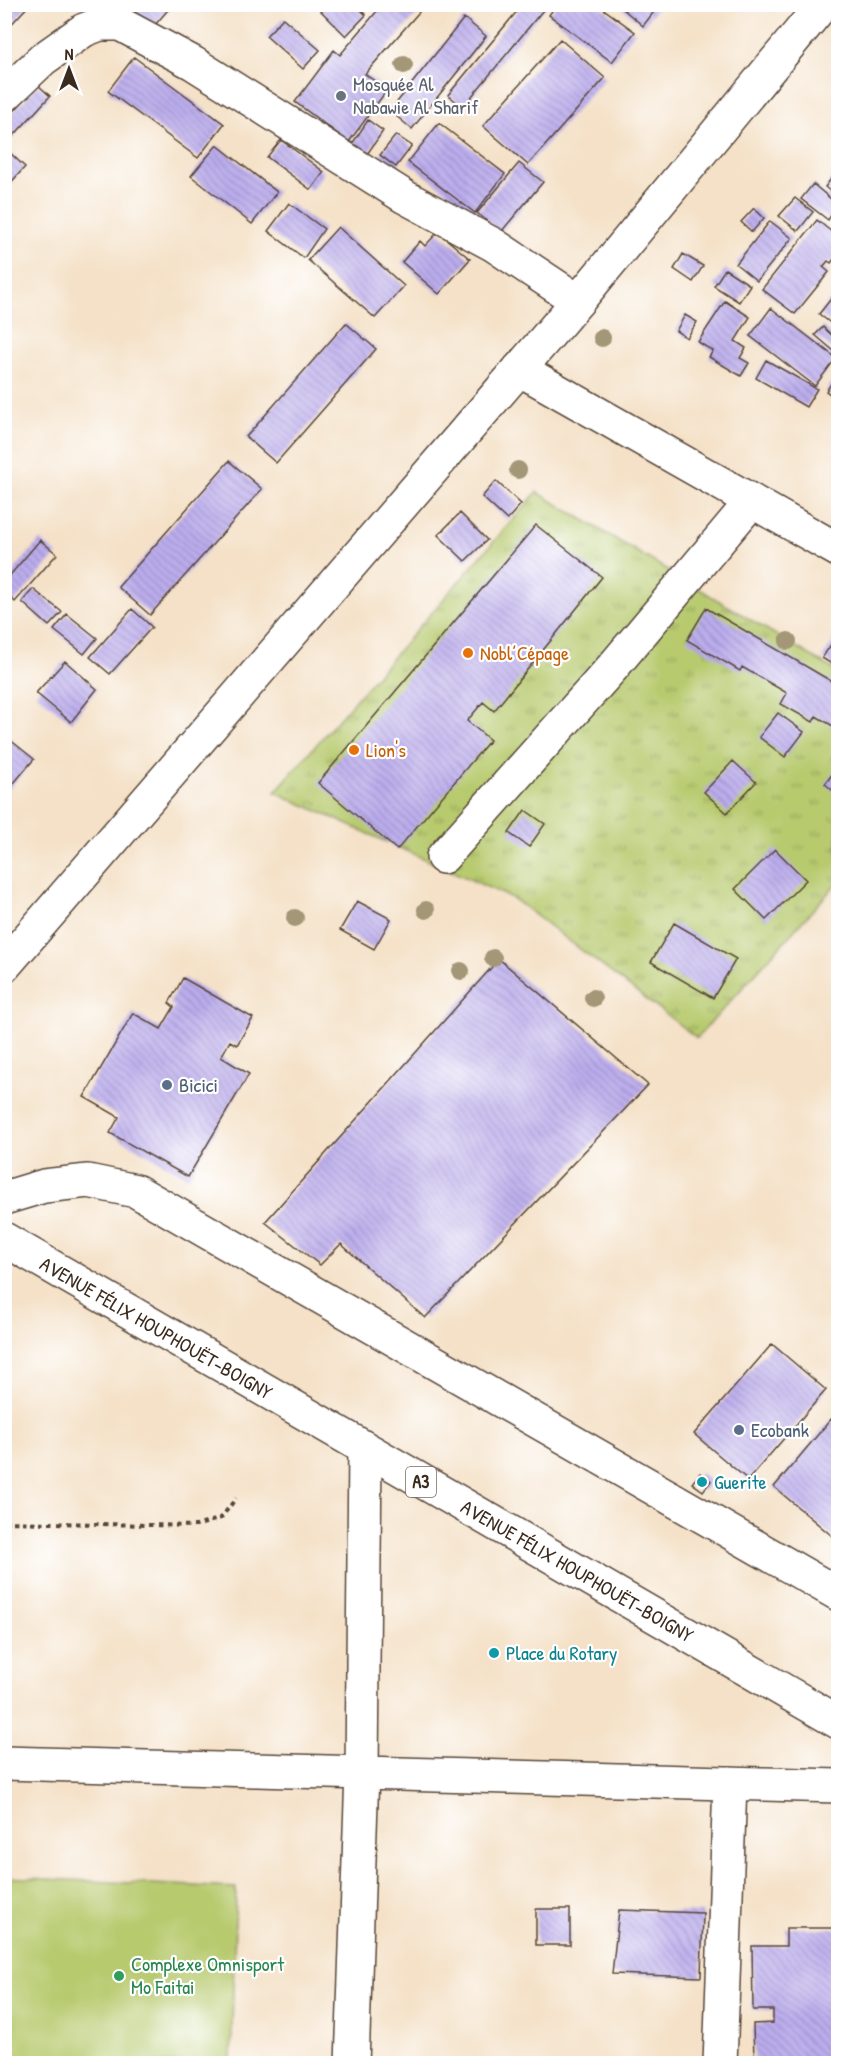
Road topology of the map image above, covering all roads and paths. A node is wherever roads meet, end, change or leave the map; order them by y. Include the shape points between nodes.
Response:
1 (823, 4) edge
2 (4, 96) edge
3 (578, 301) junction
4 (519, 369) junction
5 (752, 501) junction
6 (838, 550) edge
7 (443, 857) dead end
8 (4, 966) edge
9 (4, 1198) edge
10 (4, 1239) edge
11 (365, 1450) junction
12 (236, 1498) dead end
13 (4, 1522) edge
14 (838, 1594) edge
15 (838, 1722) edge
16 (4, 1763) edge
17 (362, 1773) junction
18 (730, 1783) junction
19 (838, 1786) edge
20 (352, 2064) edge
21 (720, 2064) edge

1 - 3 main road
2 - 3 main road via 43,59 84,30 100,24 120,24 193,63 405,196 494,245
3 - 4 main road
4 - 5 main road
4 - 8 main road
5 - 6 main road
5 - 7 main road via 627,650
9 - 14 main road via 44,1186 88,1181 136,1191
10 - 11 main road, AVENUE FÉLIX HOUPHOUËT-BOIGNY / A3
11 - 15 main road, AVENUE FÉLIX HOUPHOUËT-BOIGNY / A3
11 - 17 main road
12 - 13 path via 221,1518 196,1526
16 - 17 main road
17 - 18 main road
17 - 20 main road
18 - 19 main road
18 - 21 main road

